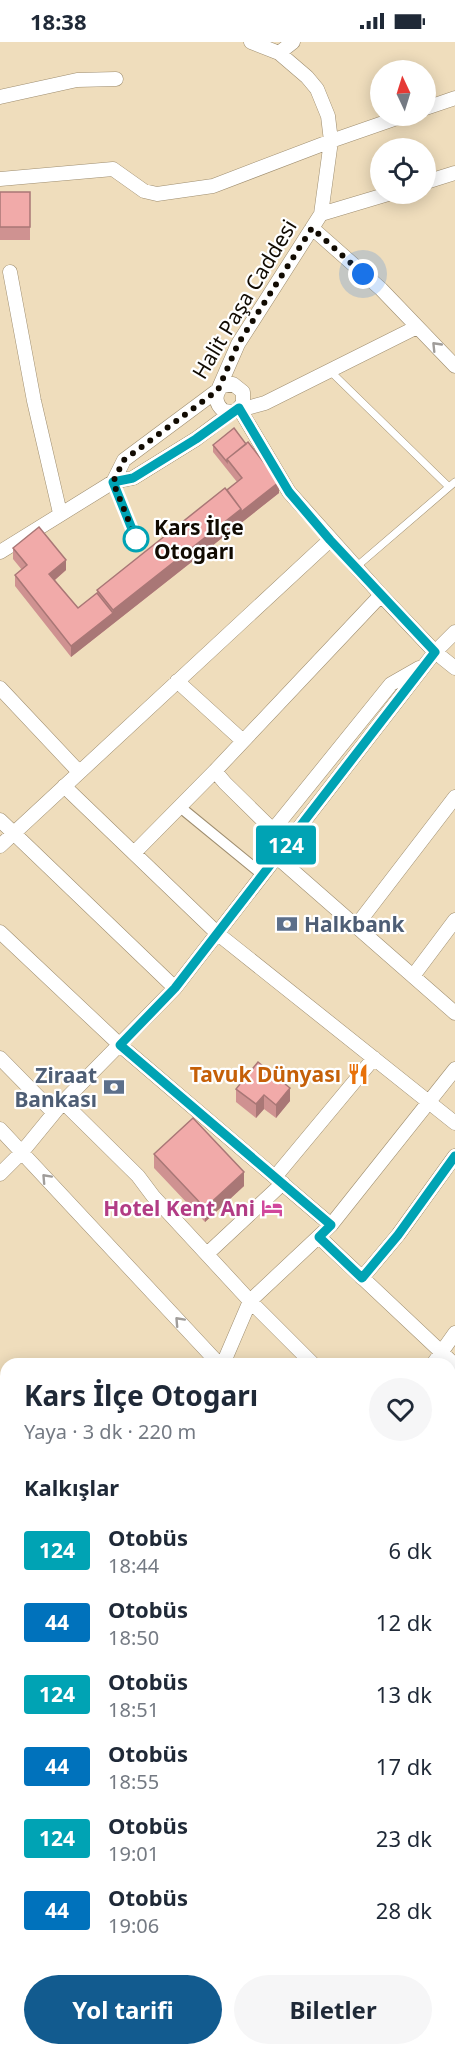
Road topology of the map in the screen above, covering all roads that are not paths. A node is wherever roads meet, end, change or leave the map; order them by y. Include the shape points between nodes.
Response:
1 (251, 42) edge
2 (293, 42) edge
3 (279, 53) junction
4 (116, 79) dead end
5 (0, 97) edge
6 (455, 98) edge
7 (436, 105) edge
8 (374, 126) edge
9 (331, 141) junction
10 (455, 173) edge
11 (0, 179) edge
12 (436, 179) edge
13 (370, 199) edge
14 (321, 214) junction
15 (312, 228) junction
16 (10, 272) dead end
17 (417, 327) junction
18 (455, 366) edge
19 (328, 369) junction
20 (218, 390) junction
21 (236, 410) junction
22 (113, 482) junction
23 (455, 482) edge
24 (448, 487) junction
25 (60, 513) junction
26 (136, 539) dead end
27 (330, 540) junction
28 (0, 552) edge
29 (356, 567) junction
30 (381, 595) junction
31 (455, 632) edge
32 (435, 652) junction
33 (426, 664) junction
34 (455, 668) edge
35 (177, 681) junction
36 (0, 688) edge
37 (243, 741) junction
38 (215, 771) junction
39 (80, 772) junction
40 (64, 786) junction
41 (455, 796) edge
42 (180, 807) junction
43 (0, 820) edge
44 (273, 830) junction
45 (14, 831) junction
46 (287, 843) junction
47 (0, 846) edge
48 (134, 853) junction
49 (277, 857) junction
50 (263, 875) junction
51 (455, 920) edge
52 (356, 926) junction
53 (0, 932) edge
54 (218, 934) junction
55 (413, 976) junction
56 (175, 988) junction
57 (455, 1013) edge
58 (120, 1045) junction
59 (0, 1058) edge
60 (375, 1058) junction
61 (455, 1069) edge
62 (63, 1102) junction
63 (430, 1102) junction
64 (54, 1113) junction
65 (455, 1123) edge
66 (0, 1129) edge
67 (22, 1152) junction
68 (455, 1156) edge
69 (0, 1174) edge
70 (279, 1180) junction
71 (331, 1225) junction
72 (319, 1237) junction
73 (207, 1254) junction
74 (362, 1278) junction
75 (250, 1302) junction
76 (455, 1333) edge
77 (215, 1358) edge
78 (224, 1358) edge
79 (307, 1358) edge
80 (436, 1358) edge

1 - 3 street, Halit Paşa Caddesi
2 - 3 street
3 - 9 street, Halit Paşa Caddesi via 317,89 328,116
4 - 5 street via 77,81
6 - 7 street
8 - 9 street
9 - 11 street via 213,186 157,194 144,191 113,169
9 - 14 street, Halit Paşa Caddesi
10 - 12 street
13 - 14 street
14 - 15 street, Halit Paşa Caddesi
15 - 17 street
15 - 20 street, Halit Paşa Caddesi via 238,344
16 - 25 street
18 -> 17 street
17 - 19 street
19 - 21 street via 265,403
19 - 24 lane
20 - 21 street via 219,407 224,411
20 - 21 street via 227,384 239,387 244,398
20 - 22 street, Halit Paşa Caddesi via 124,460
21 - 22 street via 133,478
21 - 27 street via 289,492
22 - 25 street, Halit Paşa Caddesi
22 - 26 lane
23 - 24 lane
24 - 29 lane
25 - 28 street, Halit Paşa Caddesi
27 - 29 street
27 - 35 street
29 - 30 street
30 - 32 street
30 - 37 street
31 - 32 street
32 - 33 street
32 - 34 street
33 - 44 street via 391,684
33 - 46 street
35 - 37 street
35 - 39 street
36 - 39 street
37 - 38 street
38 - 42 street
38 - 44 street
39 - 40 street
40 - 45 street
40 - 48 street
41 - 52 street
42 - 48 street
42 - 50 street
43 - 45 street
44 - 46 street
45 - 47 street
45 - 56 street
46 - 49 street
48 - 54 street
49 - 50 street
49 - 52 street
50 - 54 street
51 - 55 street
52 - 55 street
53 - 58 street
54 - 56 street
54 - 60 street
55 - 57 street
56 - 58 street
58 - 62 street
58 - 70 street
59 - 64 street
60 - 63 street
60 - 70 street
61 - 63 street
62 - 64 street
62 - 73 street via 138,1176
63 - 65 street
63 - 71 street
64 - 67 street
66 - 67 street
67 - 69 street
77 -> 67 street
68 - 74 street
70 - 71 street
70 - 73 street
71 - 72 street
72 - 74 street
72 - 75 street
73 - 75 street
74 - 80 street
75 - 78 street
75 - 79 street
76 - 80 street

